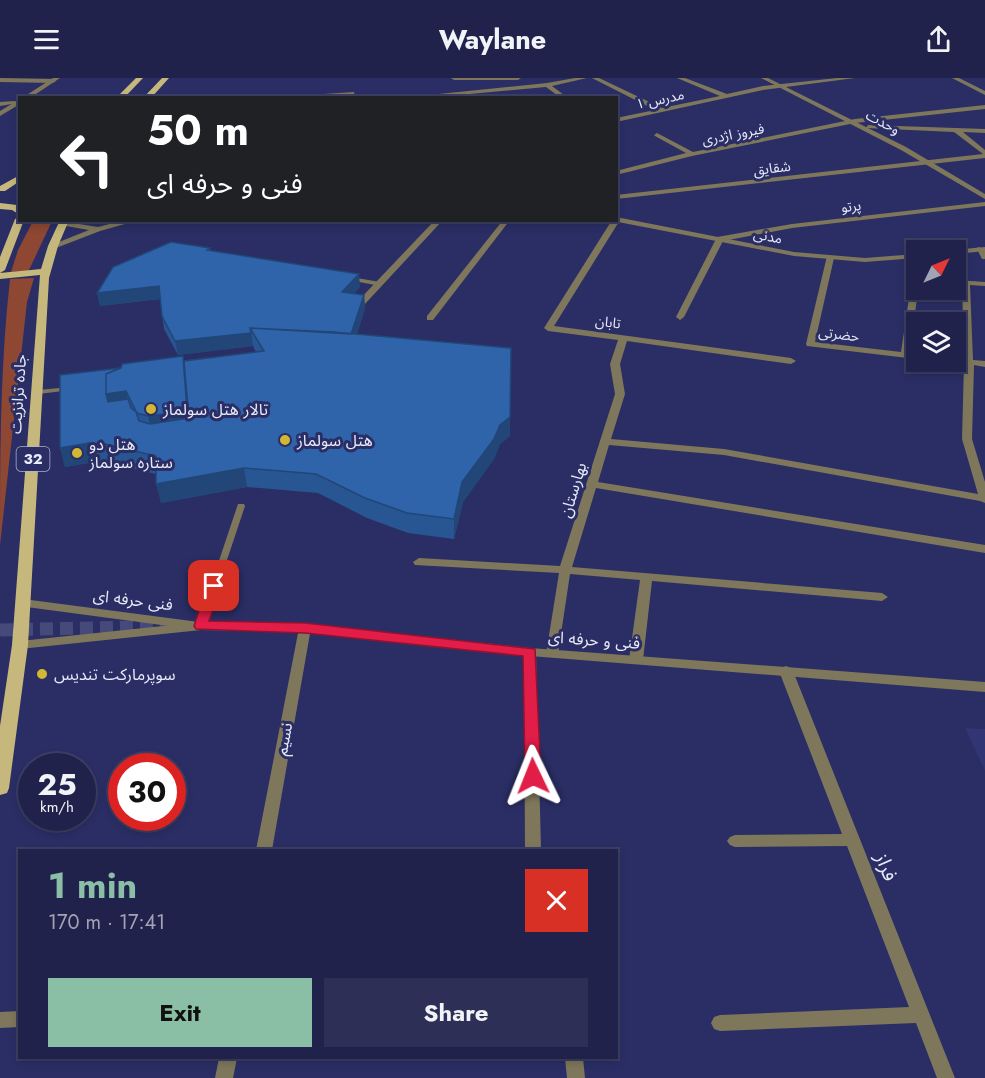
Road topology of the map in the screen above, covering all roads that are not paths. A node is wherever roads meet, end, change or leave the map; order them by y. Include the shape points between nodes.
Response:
1 (140, 78) edge
2 (166, 78) edge
3 (454, 78) edge
4 (518, 78) edge
5 (584, 78) edge
6 (595, 78) edge
7 (680, 78) edge
8 (764, 78) edge
9 (852, 78) edge
10 (955, 78) edge
11 (55, 79) edge
12 (498, 79) edge
13 (0, 80) edge
14 (547, 85) junction
15 (779, 86) junction
16 (489, 91) junction
17 (985, 93) edge
18 (352, 95) edge
19 (28, 96) edge
20 (120, 96) edge
21 (148, 96) edge
22 (324, 96) edge
23 (427, 96) edge
24 (562, 96) edge
25 (727, 96) junction
26 (17, 102) edge
27 (0, 104) edge
28 (985, 107) edge
29 (663, 111) junction
30 (0, 114) edge
31 (618, 120) edge
32 (855, 121) junction
33 (868, 127) junction
34 (956, 130) junction
35 (985, 131) edge
36 (657, 135) dead end
37 (692, 154) junction
38 (985, 155) edge
39 (930, 161) junction
40 (619, 170) edge
41 (18, 178) edge
42 (1, 189) edge
43 (618, 196) edge
44 (985, 197) edge
45 (985, 204) edge
46 (0, 206) edge
47 (18, 210) edge
48 (618, 220) edge
49 (19, 222) edge
50 (64, 222) edge
51 (128, 222) edge
52 (439, 222) edge
53 (505, 222) edge
54 (616, 222) edge
55 (98, 229) junction
56 (720, 239) junction
57 (53, 246) junction
58 (966, 252) edge
59 (984, 252) edge
60 (906, 257) edge
61 (830, 258) junction
62 (0, 270) edge
63 (45, 272) junction
64 (0, 276) edge
65 (348, 279) edge
66 (966, 283) joint
67 (380, 284) junction
68 (985, 284) edge
69 (913, 300) edge
70 (362, 303) edge
71 (680, 317) dead end
72 (430, 318) dead end
73 (624, 337) junction
74 (905, 355) joint
75 (791, 361) dead end
76 (966, 362) edge
77 (969, 362) junction
78 (985, 364) edge
79 (83, 387) edge
80 (38, 392) junction
81 (605, 442) junction
82 (593, 484) junction
83 (985, 499) edge
84 (241, 506) dead end
85 (985, 549) edge
86 (418, 562) dead end
87 (565, 570) junction
88 (646, 577) junction
89 (882, 597) dead end
90 (23, 603) junction
91 (201, 626) junction
92 (305, 628) junction
93 (20, 645) junction
94 (530, 652) junction
95 (552, 654) junction
96 (636, 660) junction
97 (786, 671) junction
98 (984, 689) edge
99 (0, 788) edge
100 (852, 840) junction
101 (735, 841) dead end
102 (264, 849) edge
103 (532, 849) edge
104 (921, 1015) junction
105 (18, 1019) edge
106 (0, 1020) edge
107 (720, 1023) dead end
108 (228, 1059) edge
109 (574, 1059) edge
110 (224, 1078) edge
111 (576, 1078) edge
112 (946, 1078) edge

1 - 20 main road
2 - 21 main road
3 - 12 street
4 - 12 street
5 - 14 street
6 - 29 street
7 - 25 street
8 - 15 street, وحدت
9 - 15 street, مدرس ۱
10 - 17 street
11 - 13 street
11 - 19 street
12 - 16 street
14 - 16 street
14 - 24 street
15 - 25 street, مدرس ۱
15 - 32 street, وحدت
16 - 23 street
18 - 22 street
25 - 29 street, مدرس ۱
26 - 27 street
26 - 30 street
28 - 32 street, فیروز اژدری
29 - 31 street, مدرس ۱
32 - 33 street, وحدت
32 - 37 street, فیروز اژدری
33 - 34 street
33 - 39 street, وحدت
34 - 35 street
34 - 38 street
36 - 37 street
37 - 40 street, فیروز اژدری
38 - 39 street, شقایق
39 - 43 street, شقایق
39 - 44 street, وحدت
41 - 42 main road
45 - 56 street, پرتو via 792,226
46 - 47 main road
48 - 56 street, مدنی
49 - 62 main road
50 - 55 street
50 - 57 main road, جاده ترانزیت / 32
51 - 55 street
52 - 67 street
53 - 72 street
54 - 73 street, تابان via 548,328
55 - 57 street
56 - 61 street, مدنی
56 - 71 street
57 - 63 main road, جاده ترانزیت / 32
58 - 59 street
60 - 61 street, مدنی
61 - 74 street, حضرتی via 810,344
63 - 64 main road
63 - 80 main road, جاده ترانزیت / 32
65 - 67 lane
66 - 68 street
66 - 77 street
67 - 70 street
69 - 74 street
73 - 75 street, تابان
73 - 81 street, بهارستان via 615,364 620,394
76 - 77 street
77 - 78 street
77 - 83 street via 967,439
79 - 80 lane
80 - 90 main road, جاده ترانزیت / 32
81 - 82 street, بهارستان
81 - 83 street via 724,452
82 - 85 street
82 - 87 street, بهارستان
84 - 91 lane
86 - 87 street
87 - 88 street
87 - 95 street, بهارستان
88 - 89 street
88 - 96 street
90 - 91 street, فنی حرفه ای
90 - 93 main road, جاده ترانزیت / 32
91 - 92 street, فنی و حرفه ای
91 - 93 street, فنی حرفه ای
92 - 94 street, فنی و حرفه ای
92 - 102 street, نسيم
93 - 99 main road, جاده ترانزیت / 32
94 - 95 street, فنی و حرفه ای
94 - 103 street
95 - 96 street, فنی و حرفه ای
96 - 97 street, فنی و حرفه ای
97 - 98 street, فنی و حرفه ای
97 - 100 street, فراز
100 - 101 street
100 - 104 street, فراز
104 - 107 street
104 - 112 street, فراز
105 - 106 street
108 - 110 street
109 - 111 street

